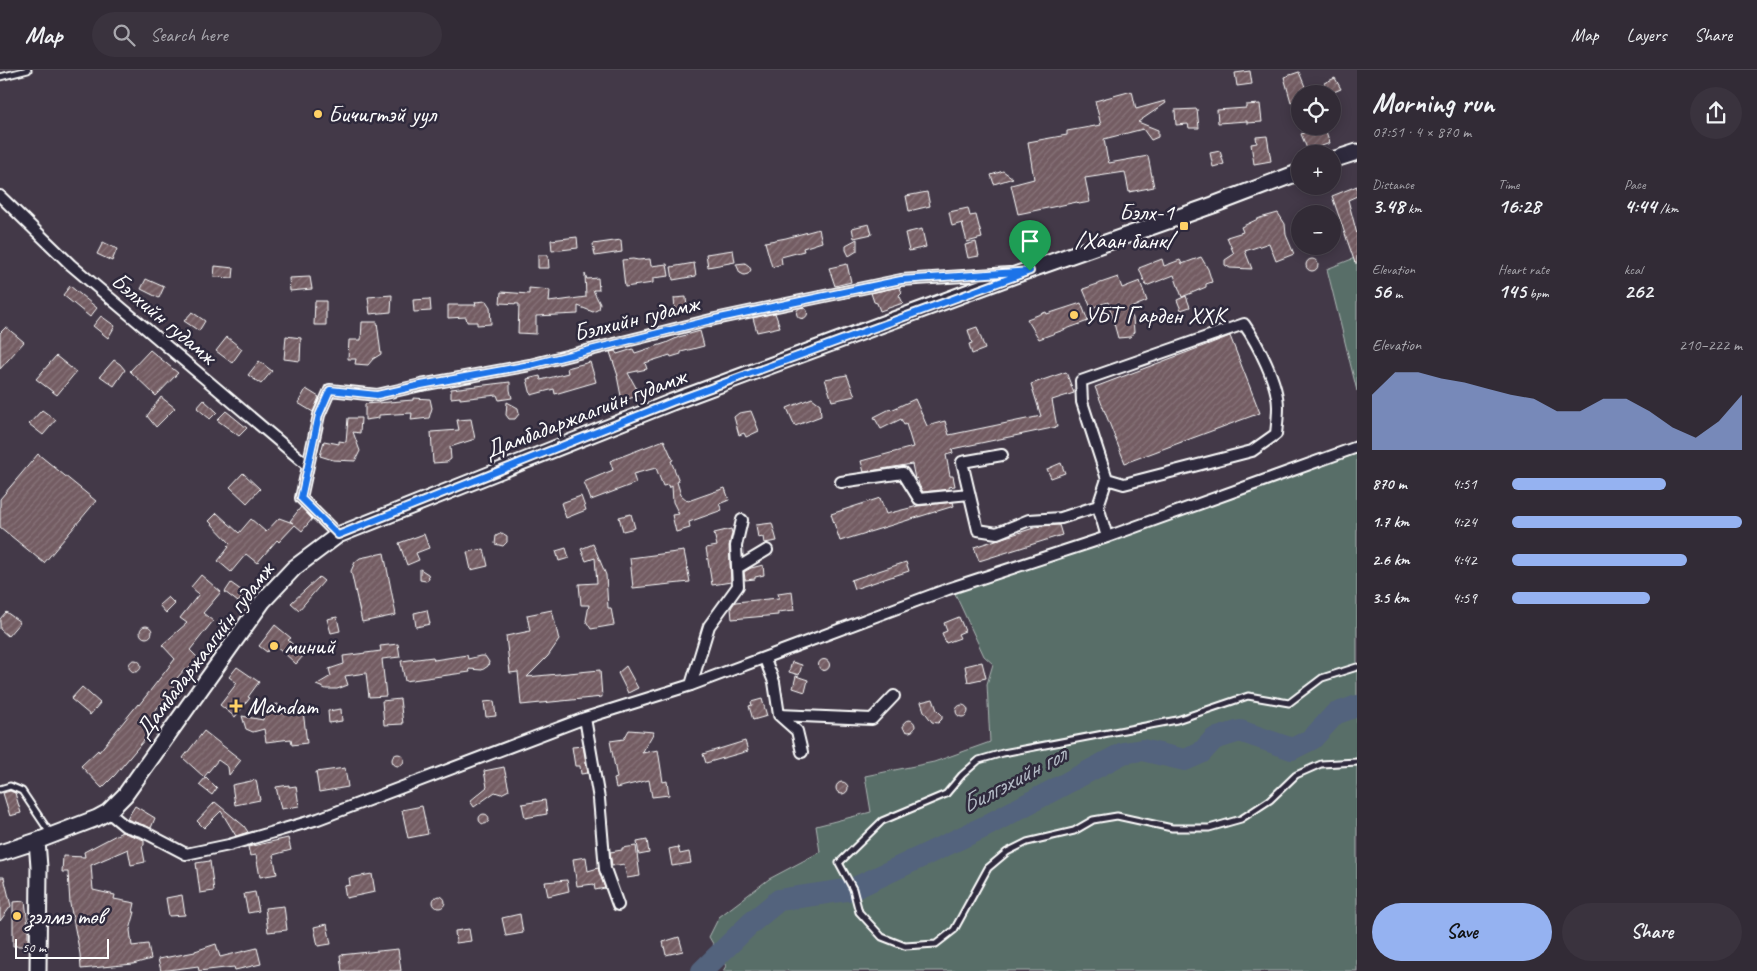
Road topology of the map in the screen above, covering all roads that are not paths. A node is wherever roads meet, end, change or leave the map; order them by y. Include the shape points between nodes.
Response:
1 (28, 70) edge
2 (0, 77) edge
3 (1357, 152) edge
4 (1341, 157) edge
5 (1291, 176) edge
6 (0, 196) edge
7 (1030, 271) junction
8 (1357, 448) edge
9 (1002, 455) dead end
10 (307, 465) junction
11 (1107, 479) junction
12 (841, 482) dead end
13 (969, 494) junction
14 (1098, 506) junction
15 (742, 520) dead end
16 (338, 535) junction
17 (1107, 537) junction
18 (767, 550) dead end
19 (737, 568) junction
20 (765, 658) junction
21 (1357, 666) edge
22 (691, 685) junction
23 (894, 696) dead end
24 (779, 715) junction
25 (586, 718) junction
26 (802, 752) dead end
27 (1357, 762) edge
28 (0, 789) edge
29 (108, 812) junction
30 (52, 835) junction
31 (37, 841) junction
32 (0, 853) edge
33 (618, 905) dead end
34 (38, 971) edge

1 - 2 lane
3 - 4 main road
5 - 7 main road, Дамбадаржаагийн гудамж
6 - 10 street, Бэлхийн гудамж via 71,266
7 - 10 street, Бэлхийн гудамж via 901,280 715,319 530,365 377,395 330,390 319,415
7 - 16 main road, Дамбадаржаагийн гудамж via 672,402
8 - 17 street
9 - 13 street via 962,462
10 - 16 street, Бэлхийн гудамж via 301,498
11 - 11 street via 1082,402 1081,381 1244,324 1270,372 1278,405 1276,434 1252,451 1124,484
11 - 14 street
12 - 13 street via 903,473 919,499
13 - 14 street via 978,530 997,533 1029,520 1061,518
14 - 17 street
15 - 19 street via 736,546
16 - 29 main road, Дамбадаржаагийн гудамж via 294,568 263,601 125,795
17 - 20 street via 948,589
18 - 19 street
19 - 22 street via 738,586 709,626
20 - 22 street
20 - 24 street via 774,682
21 - 27 lane via 1322,678 1289,703 1248,696 1177,720 979,760 946,794 882,821 839,863 853,890 859,912 882,937 905,946 936,944 954,930 988,868 1007,852 1027,842 1074,832 1093,820 1117,816 1172,828 1209,828 1241,819 1270,800 1296,775 1321,764
22 - 25 street
23 - 24 street via 872,718
24 - 26 street via 797,731
25 - 29 street via 318,819 186,854 125,826
25 - 33 street via 599,799 605,869
28 - 30 lane via 10,786 22,791
29 - 30 main road, Дамбадаржаагийн гудамж
30 - 31 main road, Дамбадаржаагийн гудамж
31 - 32 main road, Дамбадаржаагийн гудамж
31 - 34 main road

